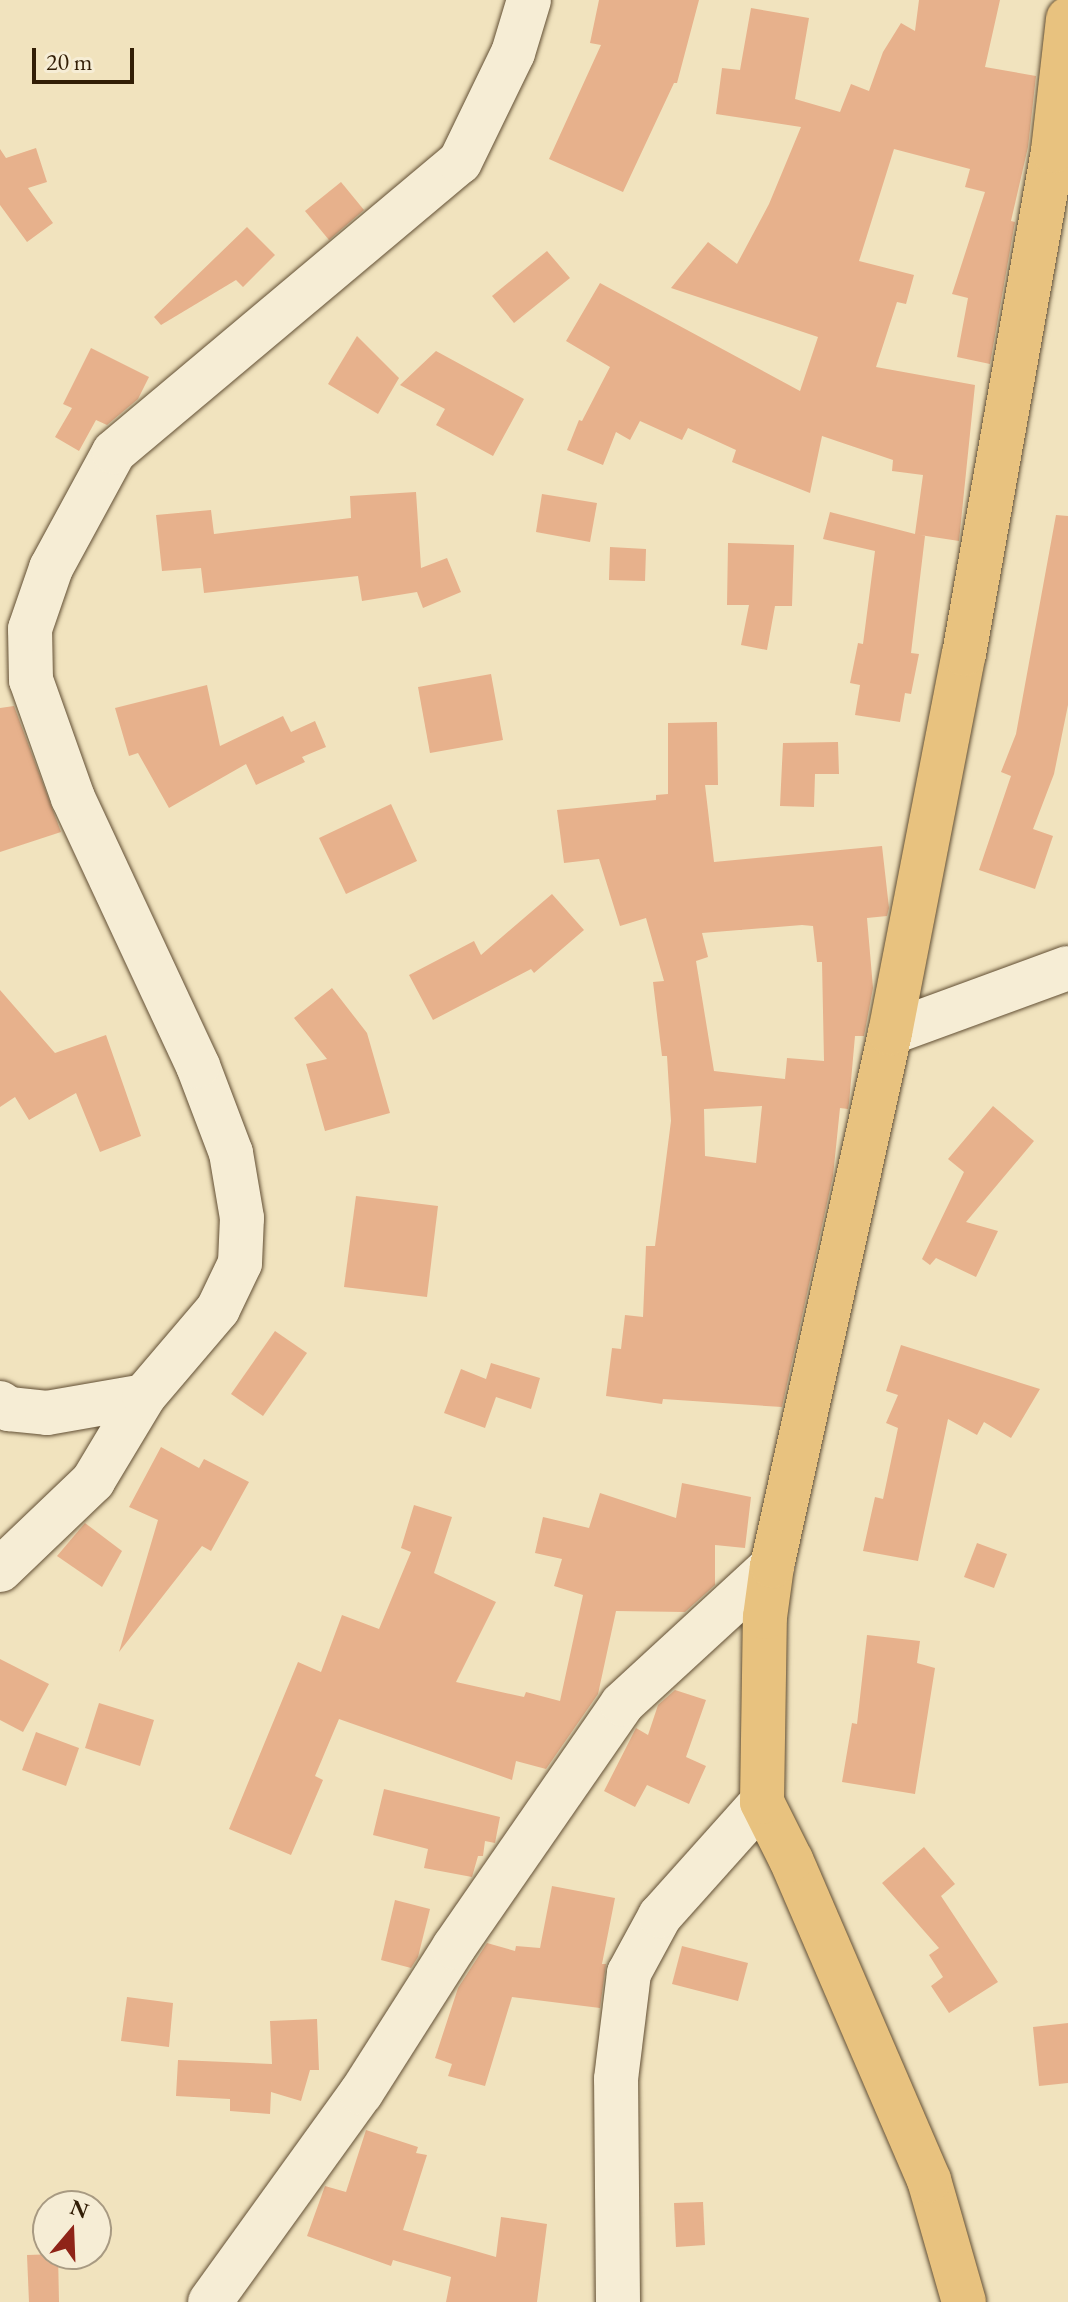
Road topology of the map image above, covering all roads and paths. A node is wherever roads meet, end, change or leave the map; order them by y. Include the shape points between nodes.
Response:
1 (529, 0) edge
2 (1068, 19) edge
3 (1068, 968) edge
4 (890, 1033) junction
5 (144, 1396) junction
6 (0, 1403) edge
7 (772, 1566) junction
8 (0, 1570) edge
9 (762, 1802) junction
10 (210, 2302) edge
11 (618, 2302) edge
12 (964, 2302) edge

1 - 5 street via 513,53 460,162 114,452 51,568 30,629 31,680 62,769 198,1066 231,1153 242,1218 240,1263 218,1309
2 - 4 main road via 1053,151 1016,367
3 - 4 street
4 - 7 main road
5 - 6 street via 47,1413
5 - 8 street via 93,1481
7 - 9 main road via 765,1617
7 - 10 street via 622,1704 462,1935 361,2093
9 - 11 street via 660,1916 629,1973 616,2079
9 - 12 main road via 929,2180

